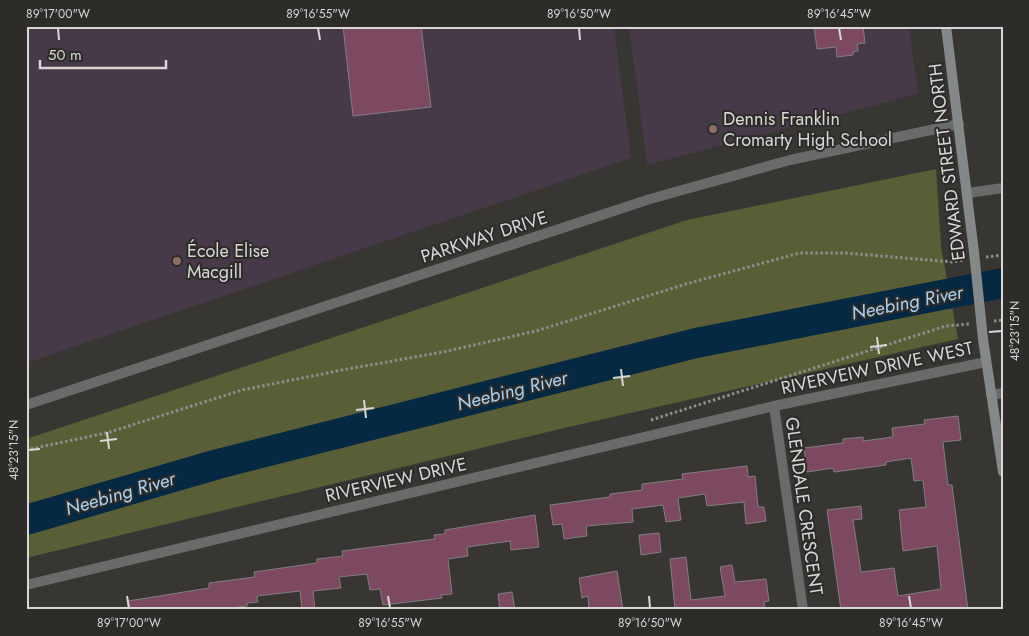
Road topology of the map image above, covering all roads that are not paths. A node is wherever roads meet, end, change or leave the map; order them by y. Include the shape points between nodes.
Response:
1 (946, 26) edge
2 (959, 124) junction
3 (1003, 188) edge
4 (968, 194) junction
5 (986, 362) junction
6 (1003, 393) edge
7 (992, 395) junction
8 (26, 405) edge
9 (774, 406) junction
10 (1003, 472) edge
11 (26, 585) edge
12 (803, 610) edge

1 - 2 main road, EDWARD STREET NORTH
2 - 4 main road, EDWARD STREET NORTH
2 - 8 street, PARKWAY DRIVE via 790,160 650,199
3 - 4 street
4 - 5 main road, EDWARD STREET NORTH, bridge
5 - 7 main road, EDWARD STREET NORTH
5 - 9 street, RIVERVEIW DRIVE WEST
6 - 7 street
7 - 10 main road, EDWARD STREET NORTH
9 - 11 street, RIVERVIEW DRIVE
9 - 12 street, GLENDALE CRESCENT

